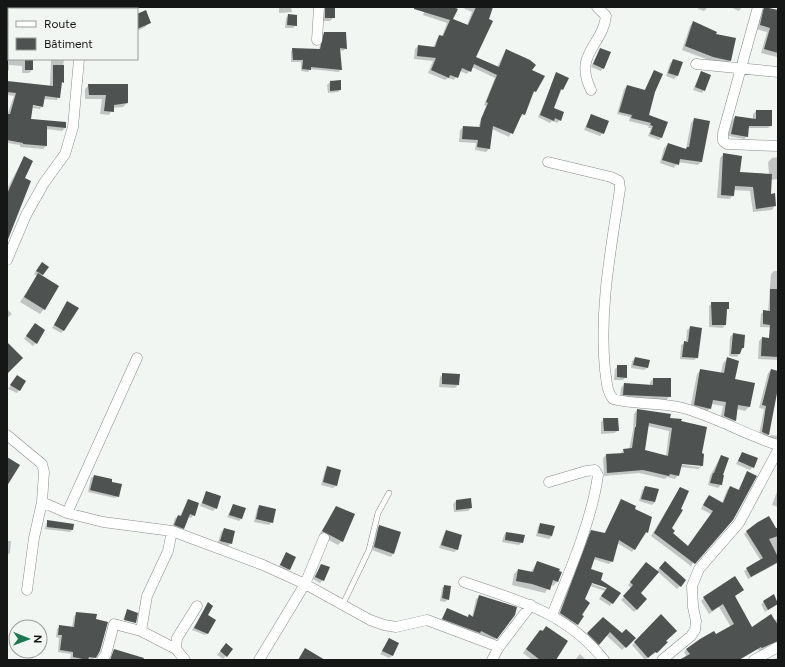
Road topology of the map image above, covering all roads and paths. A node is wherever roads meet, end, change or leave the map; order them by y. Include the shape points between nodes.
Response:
1 (319, 7) edge
2 (597, 7) edge
3 (758, 7) edge
4 (317, 40) dead end
5 (79, 60) edge
6 (696, 64) dead end
7 (742, 68) junction
8 (778, 72) edge
9 (591, 90) dead end
10 (778, 146) edge
11 (548, 162) dead end
12 (7, 260) edge
13 (136, 358) dead end
14 (8, 438) edge
15 (778, 445) edge
16 (778, 450) edge
17 (549, 482) dead end
18 (389, 493) dead end
19 (42, 502) junction
20 (67, 513) junction
21 (172, 531) junction
22 (324, 538) dead end
23 (464, 582) dead end
24 (305, 584) junction
25 (27, 590) dead end
26 (343, 604) junction
27 (531, 605) junction
28 (197, 606) dead end
29 (552, 615) junction
30 (141, 631) junction
31 (499, 647) junction
32 (778, 648) edge
33 (176, 649) junction
34 (102, 660) edge
35 (184, 660) edge
36 (259, 660) edge
37 (492, 660) edge
38 (604, 660) edge
39 (662, 660) edge
40 (754, 660) edge

1 - 4 street
2 - 9 street via 606,16 585,66
3 - 7 street
5 - 12 street via 73,127 65,154 44,183
6 - 7 street
7 - 8 street
7 - 10 street via 722,141 727,144
11 - 15 street via 619,181 606,285 603,347 608,392 613,399 683,408
13 - 20 street
14 - 19 street via 42,464
16 - 39 street via 739,523 699,569 692,586 695,630
17 - 29 street via 586,471 595,470 598,475 568,577
18 - 26 lane via 378,513 369,550
19 - 20 street
19 - 25 street
20 - 21 street via 103,522
21 - 24 street via 263,565
21 - 30 street via 168,551 146,596
22 - 24 street
23 - 27 street
24 - 26 street
24 - 36 street
26 - 31 street via 384,625 396,627 427,620
27 - 29 street
27 - 31 street
28 - 33 street via 177,638
29 - 38 street via 581,634
30 - 33 street
30 - 34 street via 114,624
31 - 37 street
32 - 40 street
33 - 35 street

